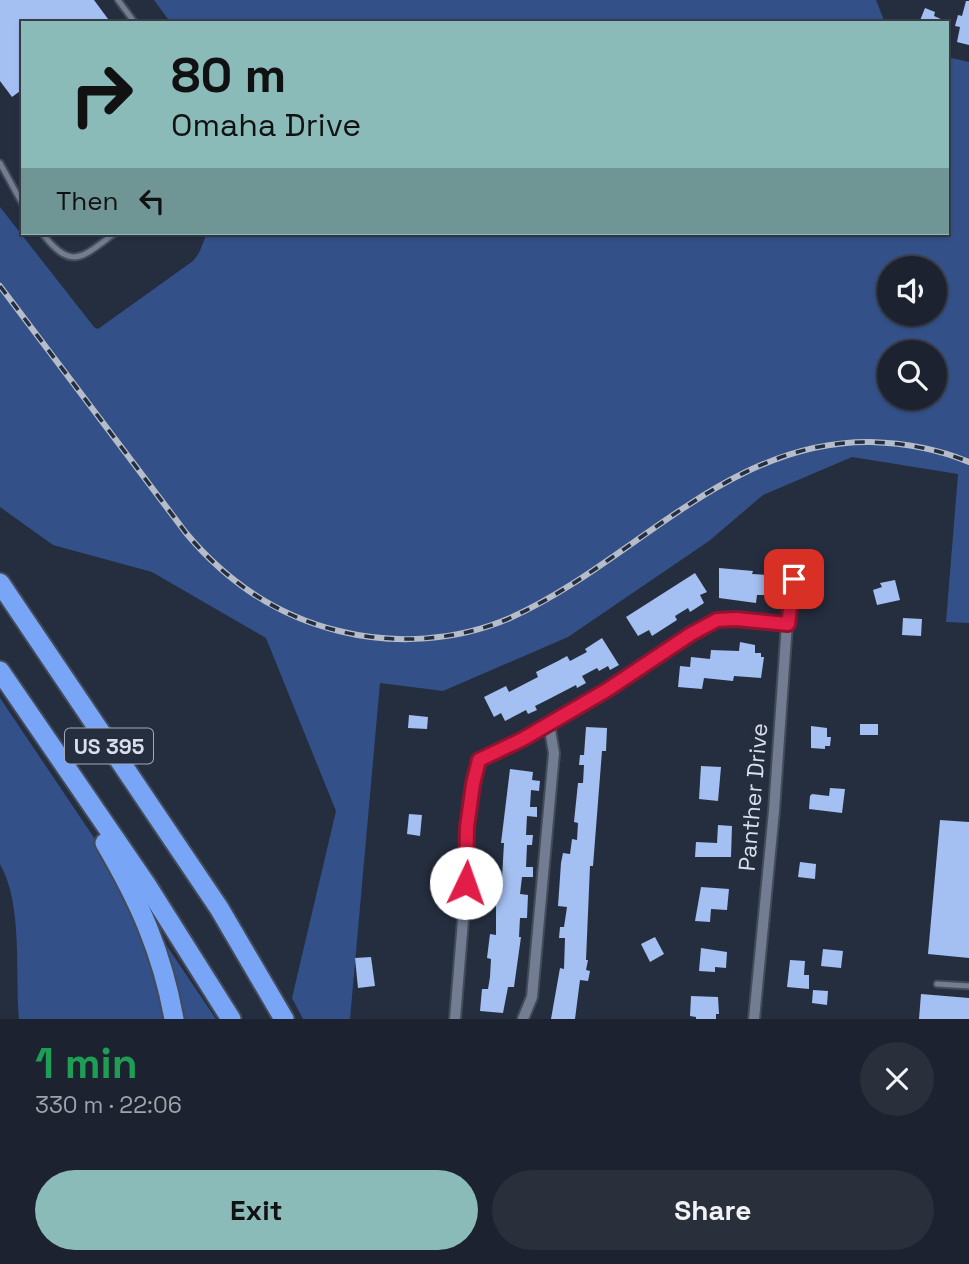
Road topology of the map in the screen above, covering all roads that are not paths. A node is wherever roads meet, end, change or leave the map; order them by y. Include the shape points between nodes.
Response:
1 (118, 0) edge
2 (134, 21) edge
3 (0, 163) edge
4 (21, 201) edge
5 (44, 235) edge
6 (112, 235) edge
7 (794, 579) dead end
8 (0, 583) edge
9 (788, 624) junction
10 (0, 671) edge
11 (34, 721) junction
12 (549, 724) junction
13 (937, 984) dead end
14 (969, 986) edge
15 (174, 1019) edge
16 (231, 1019) edge
17 (285, 1019) edge
18 (454, 1019) edge
19 (523, 1019) edge
20 (754, 1019) edge

1 - 2 lane
3 - 4 lane
5 - 6 lane via 71,258 82,257
7 - 9 street, Panther Drive
8 - 17 highway, US 395 via 219,908
9 - 12 street via 717,620
9 - 20 street, Panther Drive
10 - 11 highway, US 395
11 - 15 highway via 138,903 157,950
11 - 16 highway, US 395 via 146,884
12 - 18 street via 479,760 467,827
12 - 19 street via 554,753 533,997
13 - 14 lane

